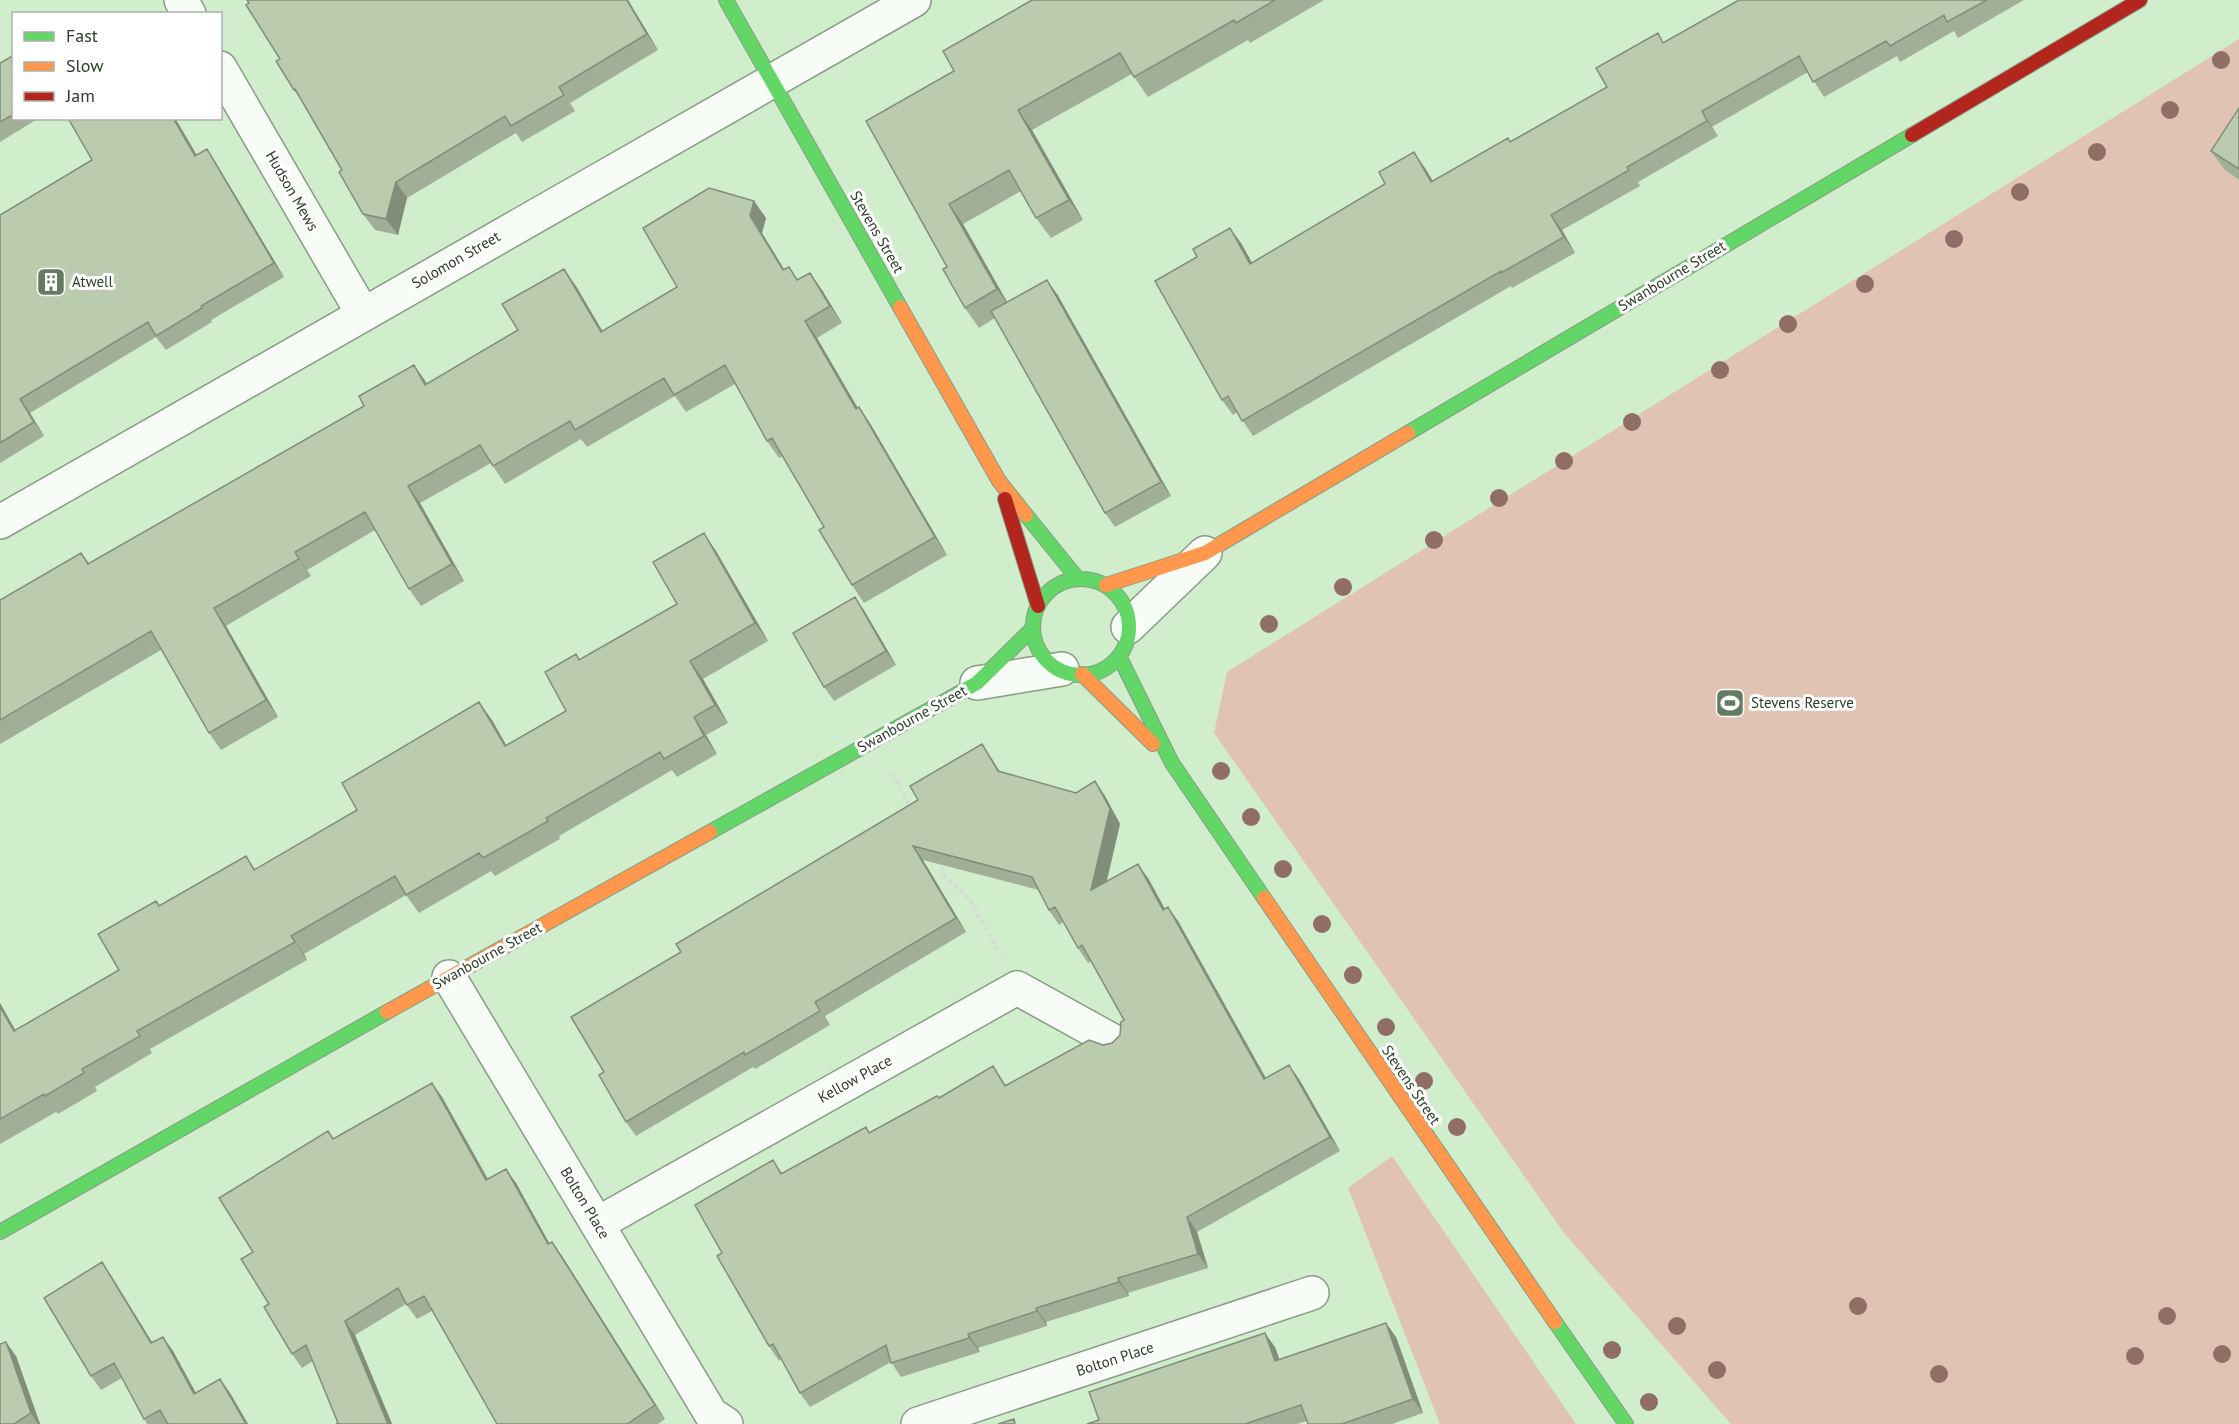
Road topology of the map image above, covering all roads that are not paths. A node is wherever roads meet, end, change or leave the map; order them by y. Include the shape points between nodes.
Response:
1 (726, 0) edge
2 (914, 0) edge
3 (2140, 0) edge
4 (222, 71) edge
5 (772, 81) junction
6 (363, 314) junction
7 (999, 481) junction
8 (0, 522) edge
9 (1205, 553) junction
10 (1078, 579) junction
11 (1106, 585) junction
12 (1038, 606) junction
13 (1032, 629) junction
14 (1124, 642) junction
15 (1072, 672) junction
16 (977, 683) junction
17 (1172, 763) junction
18 (449, 977) junction
19 (1113, 1041) edge
20 (597, 1224) junction
21 (0, 1232) edge
22 (1312, 1293) dead end
23 (726, 1424) edge
24 (918, 1424) edge
25 (1626, 1424) edge

1 - 5 street, Stevens Street
2 - 5 street, Solomon Street
3 - 9 street, Swanbourne Street
4 - 6 street, Hudson Mews
5 - 6 street, Solomon Street
5 - 7 street, Stevens Street
6 - 8 street, Solomon Street
7 - 10 street, Stevens Street
7 - 12 street, Stevens Street
9 - 11 street, Swanbourne Street
9 - 14 street, Swanbourne Street
10 - 11 street via 1089,578
10 - 12 street via 1053,587
11 - 14 street, Stevens Street via 1122,602 1129,621
12 - 13 street
13 - 15 street, Stevens Street via 1038,649 1050,664
13 - 16 street, Swanbourne Street
14 - 15 street via 1107,668 1090,674
14 - 17 street, Stevens Street
15 - 16 street, Swanbourne Street
15 - 17 street, Stevens Street
16 - 18 street, Swanbourne Street
17 - 25 street, Stevens Street
18 - 20 street, Bolton Place
18 - 21 street, Swanbourne Street
19 - 20 street, Kellow Place via 1017,988
20 - 23 street, Bolton Place via 711,1414
22 - 24 street, Bolton Place

